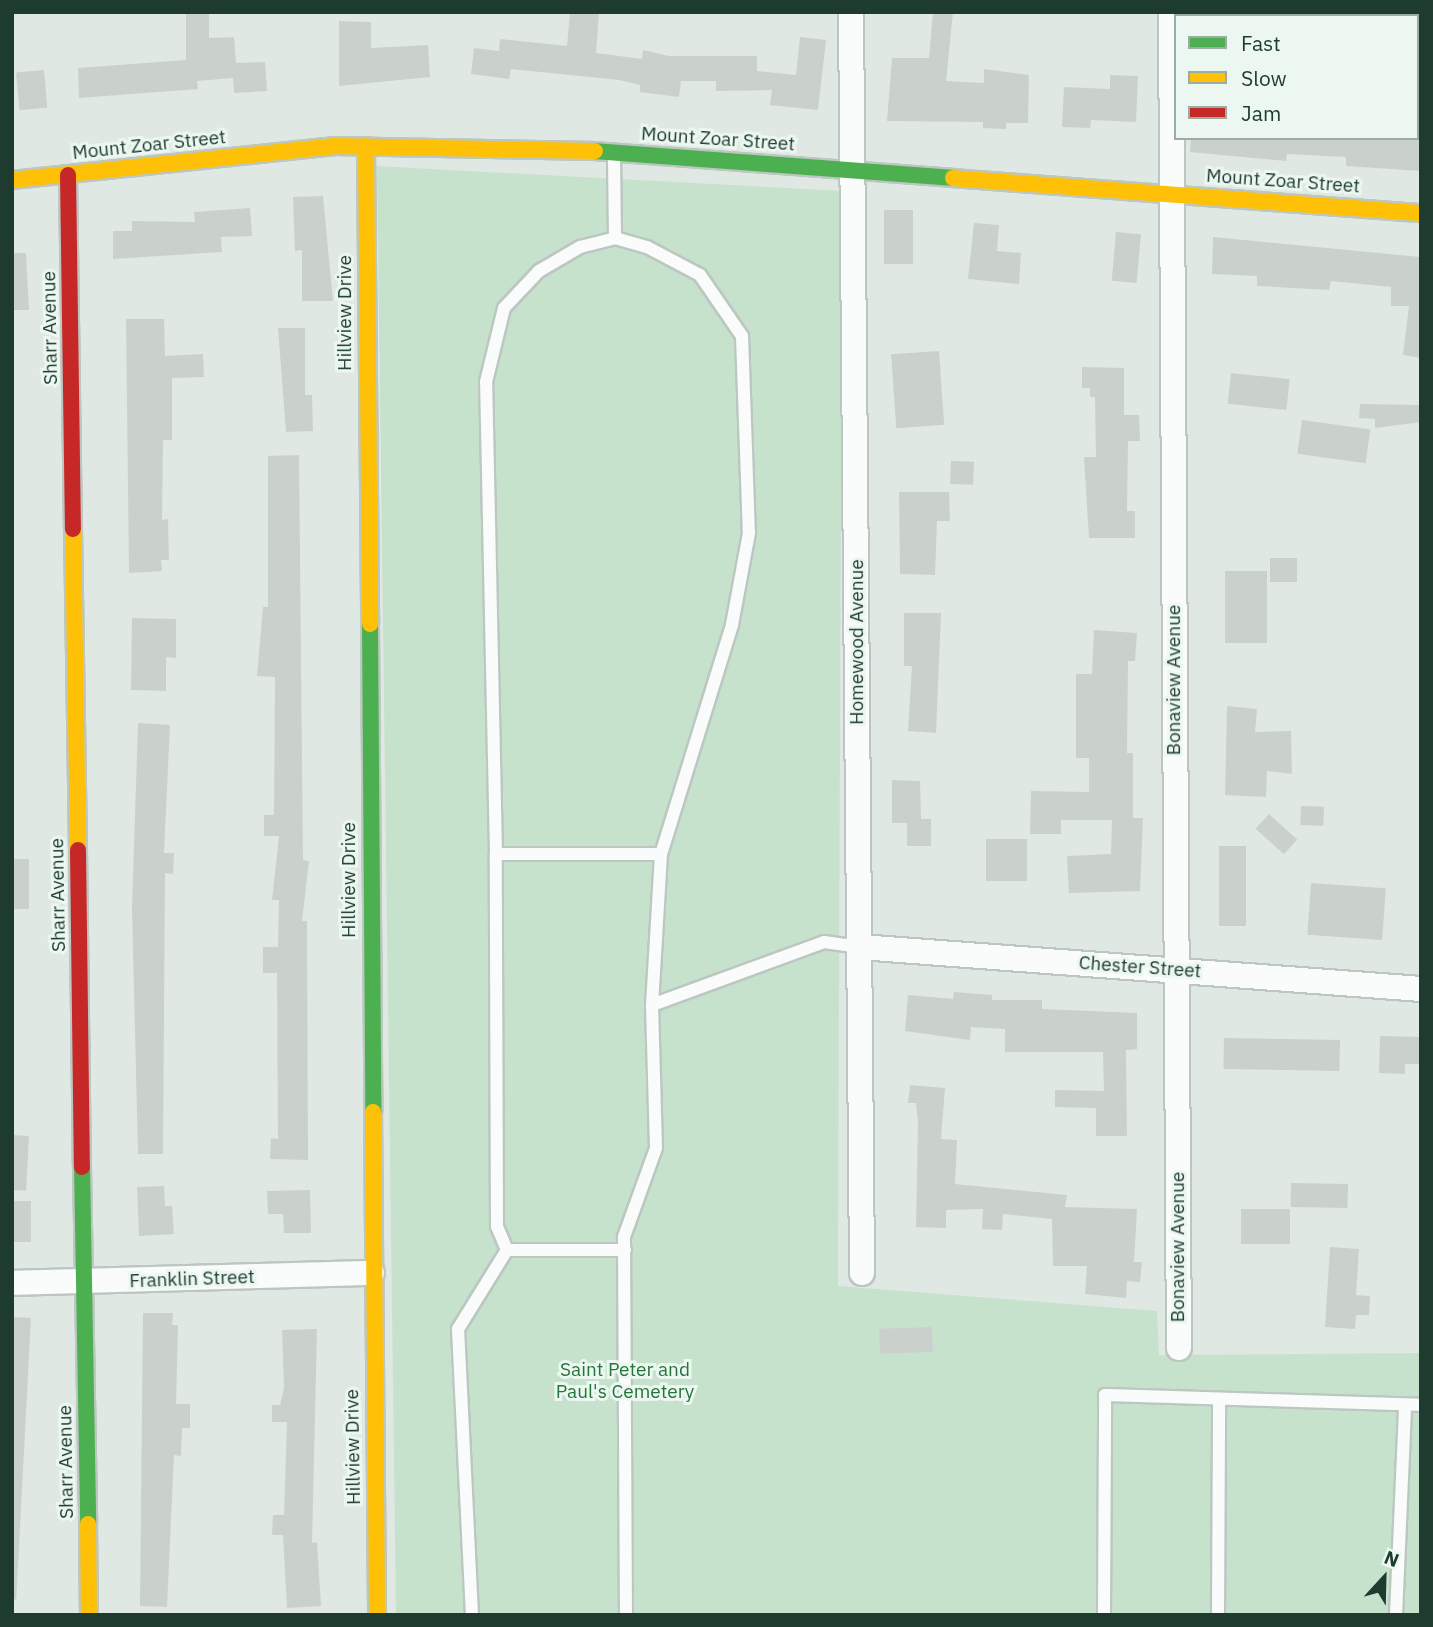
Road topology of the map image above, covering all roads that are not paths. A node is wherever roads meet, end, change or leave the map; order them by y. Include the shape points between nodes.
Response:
1 (851, 12) edge
2 (1171, 12) edge
3 (366, 145) junction
4 (614, 152) junction
5 (853, 170) junction
6 (68, 175) junction
7 (12, 180) edge
8 (1171, 194) junction
9 (1421, 213) edge
10 (615, 238) junction
11 (496, 854) junction
12 (661, 854) junction
13 (860, 947) junction
14 (1176, 969) junction
15 (1421, 989) edge
16 (652, 1005) junction
17 (507, 1250) junction
18 (625, 1250) junction
19 (372, 1273) junction
20 (862, 1273) dead end
21 (12, 1283) edge
22 (85, 1283) junction
23 (1179, 1348) dead end
24 (1219, 1400) junction
25 (1405, 1405) junction
26 (1421, 1405) edge
27 (89, 1615) edge
28 (377, 1615) edge
29 (472, 1615) edge
30 (626, 1615) edge
31 (1104, 1615) edge
32 (1218, 1615) edge
33 (1396, 1615) edge

1 - 5 street, Homewood Avenue
2 - 8 street, Bonaview Avenue
3 - 4 street, Mount Zoar Street
3 - 6 street, Mount Zoar Street
3 - 19 street, Hillview Drive
4 - 5 street, Mount Zoar Street
4 - 10 lane
5 - 8 street, Mount Zoar Street
5 - 13 street, Homewood Avenue
6 - 7 street, Mount Zoar Street
6 - 22 street, Sharr Avenue
8 - 9 street, Mount Zoar Street
8 - 14 street, Bonaview Avenue
10 - 11 lane via 580,247 539,271 504,308 486,382
10 - 12 lane via 647,247 700,275 742,336 749,533 732,625
11 - 12 lane
11 - 17 lane via 497,1227
12 - 16 lane
13 - 14 street, Chester Street
13 - 16 lane via 824,942
13 - 20 street, Homewood Avenue
14 - 15 street, Chester Street
14 - 23 street, Bonaview Avenue
16 - 18 lane via 656,1148 624,1237
17 - 18 lane
17 - 29 lane via 458,1329
18 - 30 lane
19 - 22 street, Franklin Street
19 - 28 street, Hillview Drive
21 - 22 street, Franklin Street
22 - 27 street, Sharr Avenue
24 - 25 lane
24 - 31 lane via 1105,1395
24 - 32 lane
25 - 26 lane
25 - 33 lane

